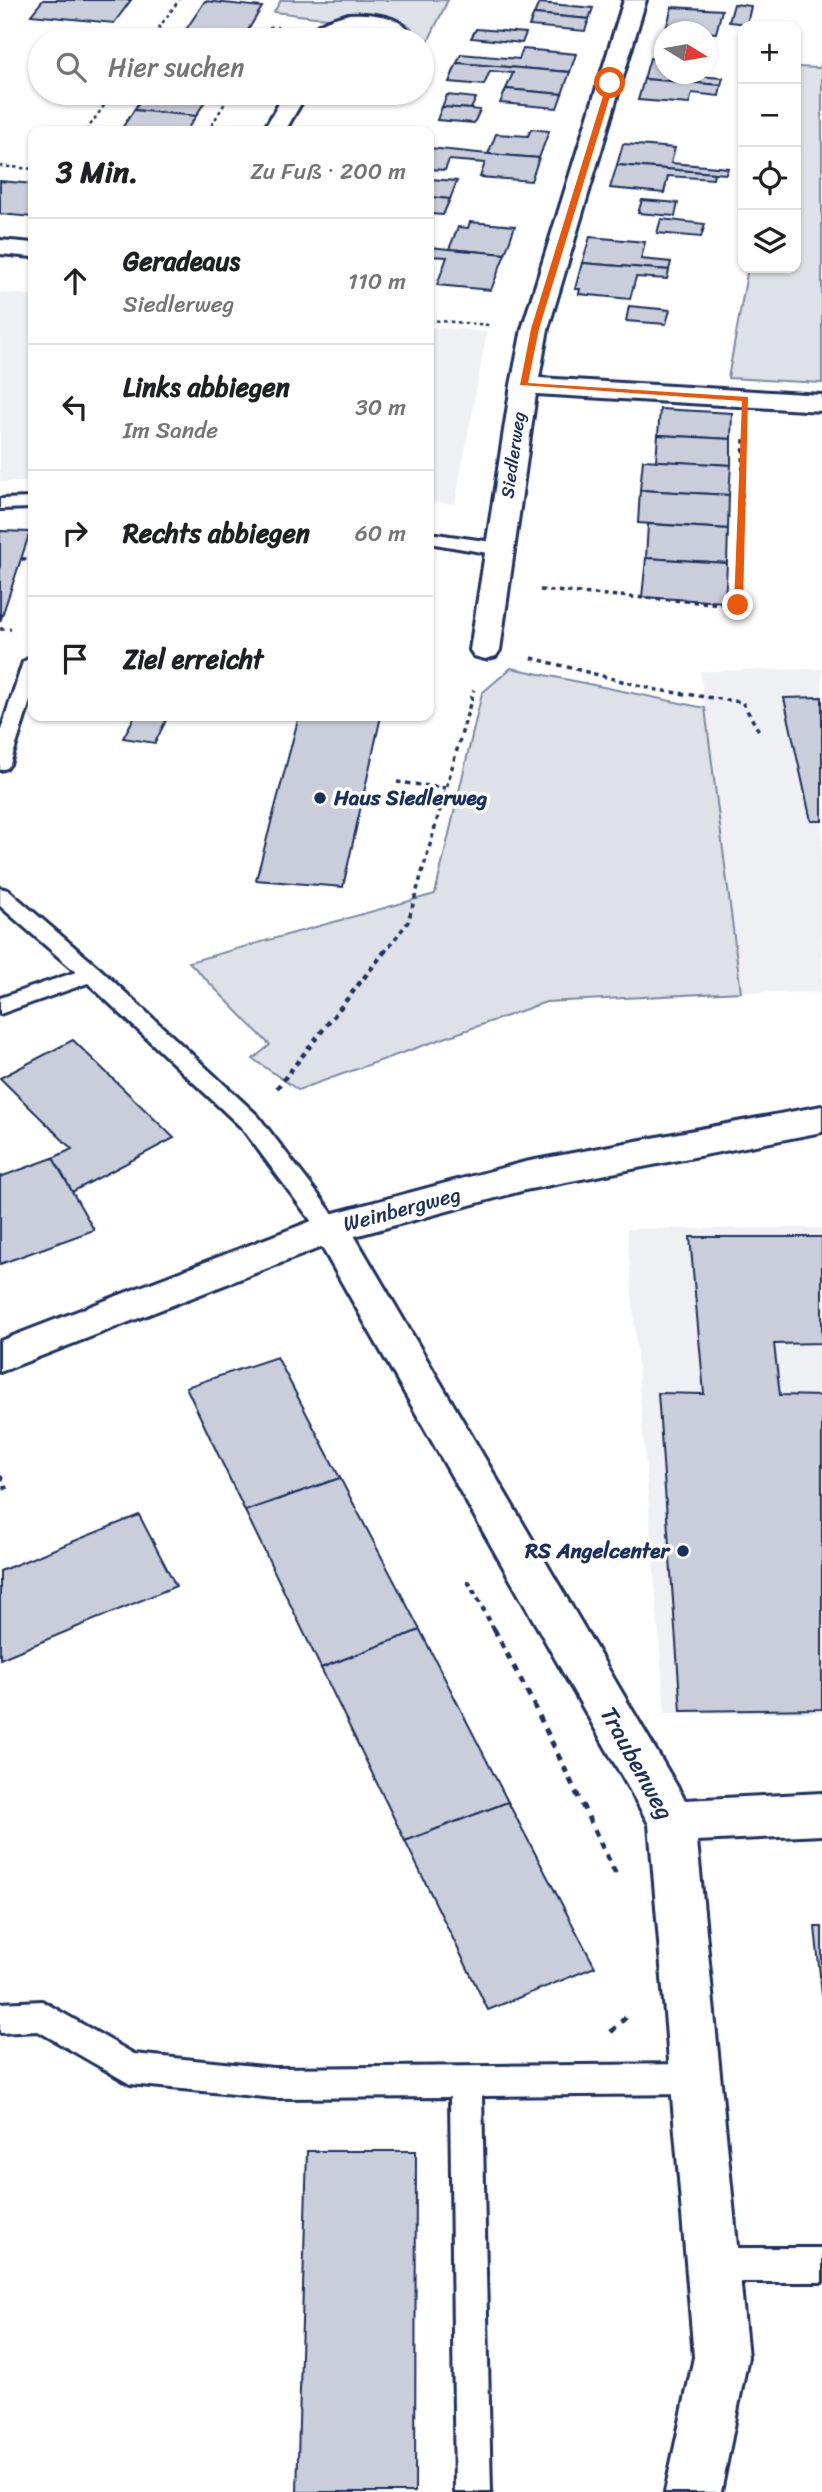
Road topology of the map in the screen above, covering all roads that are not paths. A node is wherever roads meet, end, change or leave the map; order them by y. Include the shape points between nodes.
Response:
1 (635, 0) edge
2 (327, 28) edge
3 (392, 28) edge
4 (289, 105) edge
5 (277, 126) edge
6 (0, 247) edge
7 (28, 250) edge
8 (524, 385) junction
9 (822, 403) edge
10 (0, 503) edge
11 (28, 503) edge
12 (434, 539) edge
13 (499, 549) junction
14 (485, 650) road end
15 (28, 677) edge
16 (0, 764) edge
17 (0, 895) edge
18 (92, 974) junction
19 (0, 1006) edge
20 (822, 1119) edge
21 (330, 1228) junction
22 (0, 1357) edge
23 (822, 1814) edge
24 (672, 1821) junction
25 (0, 2018) edge
26 (695, 2078) junction
27 (467, 2081) junction
28 (713, 2265) junction
29 (822, 2265) edge
30 (473, 2492) edge
31 (692, 2492) edge

1 - 8 street, Siedlerweg via 535,329
2 - 3 street via 363,20
4 - 5 street
6 - 7 street
8 - 9 street
8 - 13 street, Siedlerweg
10 - 11 lane
12 - 13 lane
13 - 14 street, Siedlerweg
15 - 16 lane
17 - 18 lane
18 - 19 lane
18 - 21 lane via 250,1122
20 - 21 street, Weinbergweg via 525,1176
21 - 22 street, Weinbergweg
21 - 24 street, Traubenweg
23 - 24 street
24 - 26 street, Traubenweg
25 - 27 lane via 41,2016 130,2069 274,2083
26 - 27 lane
26 - 28 street, Traubenweg
27 - 30 lane
28 - 29 lane
28 - 31 street, Traubenweg via 722,2357

